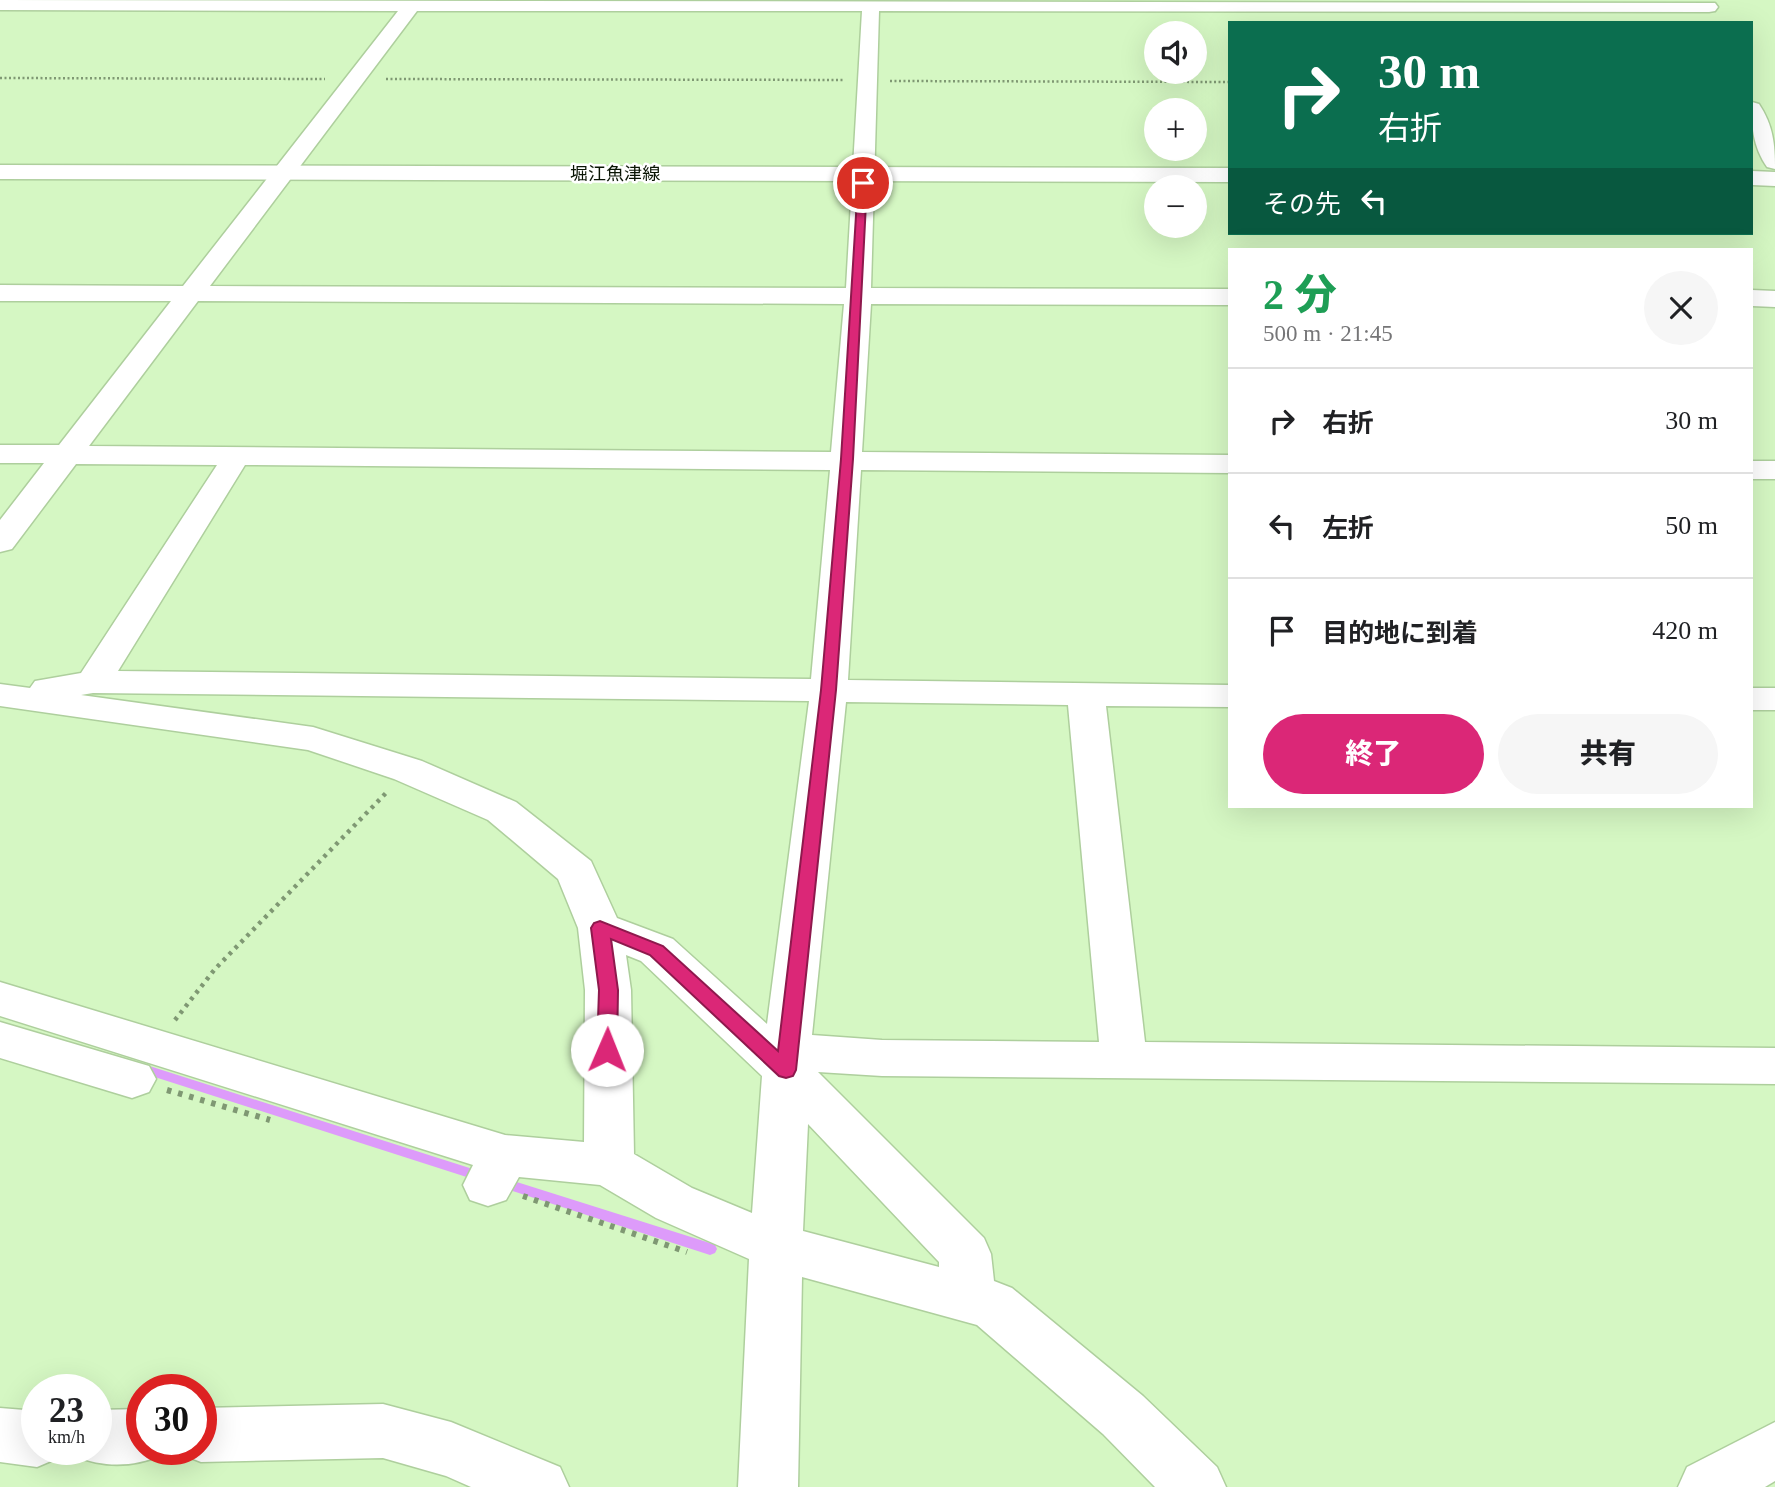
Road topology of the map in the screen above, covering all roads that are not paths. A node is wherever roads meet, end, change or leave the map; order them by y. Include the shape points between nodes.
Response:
1 (414, 3) edge
2 (870, 3) edge
3 (0, 5) edge
4 (1462, 7) junction
5 (1326, 10) edge
6 (1711, 10) edge
7 (1474, 21) edge
8 (1753, 110) edge
9 (1775, 162) edge
10 (0, 172) edge
11 (283, 173) junction
12 (863, 175) junction
13 (1228, 175) edge
14 (1753, 178) edge
15 (1775, 179) edge
16 (0, 293) edge
17 (190, 294) junction
18 (858, 296) junction
19 (1228, 297) edge
20 (1753, 298) edge
21 (1775, 299) edge
22 (0, 454) edge
23 (68, 454) junction
24 (847, 459) junction
25 (1228, 464) edge
26 (231, 467) dead end
27 (1753, 470) edge
28 (1775, 470) edge
29 (0, 542) edge
30 (93, 682) junction
31 (829, 690) junction
32 (1, 695) edge
33 (1086, 696) junction
34 (1228, 696) edge
35 (1753, 699) edge
36 (1775, 699) edge
37 (600, 928) junction
38 (0, 999) edge
39 (0, 1040) edge
40 (786, 1061) junction
41 (1124, 1061) junction
42 (143, 1063) junction
43 (1775, 1066) edge
44 (609, 1165) junction
45 (776, 1247) junction
46 (968, 1298) junction
47 (0, 1435) edge
48 (217, 1435) edge
49 (21, 1437) edge
50 (1775, 1450) edge
51 (539, 1487) edge
52 (768, 1487) edge
53 (1196, 1487) edge
54 (1708, 1487) edge

1 - 2 street
1 - 3 street
1 - 11 street
2 - 5 street
2 - 12 street
4 - 5 street
4 - 6 street
4 - 7 street
8 - 9 street
10 - 11 street, 堀江魚津線
11 - 12 street, 堀江魚津線
11 - 17 street
12 - 13 street, 堀江魚津線
12 - 18 street
14 - 15 street
16 - 17 street
17 - 18 street
17 - 23 street
18 - 19 street
18 - 24 street
20 - 21 street
22 - 23 street
23 - 24 street
23 - 29 street
24 - 25 street
24 - 31 street
26 - 30 street
27 - 28 street
30 - 31 street
30 - 32 street
31 - 33 street
31 - 40 street
32 - 37 street via 313,739 408,769 502,811 576,871
33 - 34 street
33 - 41 street
35 - 36 street
37 - 40 street via 657,950
37 - 44 street via 608,990
38 - 42 street
39 - 42 street
40 - 41 street
40 - 45 street
40 - 46 street via 965,1254
41 - 43 street
42 - 44 street via 497,1170
44 - 45 street via 674,1203
45 - 46 street
45 - 52 street
46 - 53 street via 993,1305 1123,1415
47 - 49 street
48 - 51 street via 383,1431 451,1450
50 - 54 street

